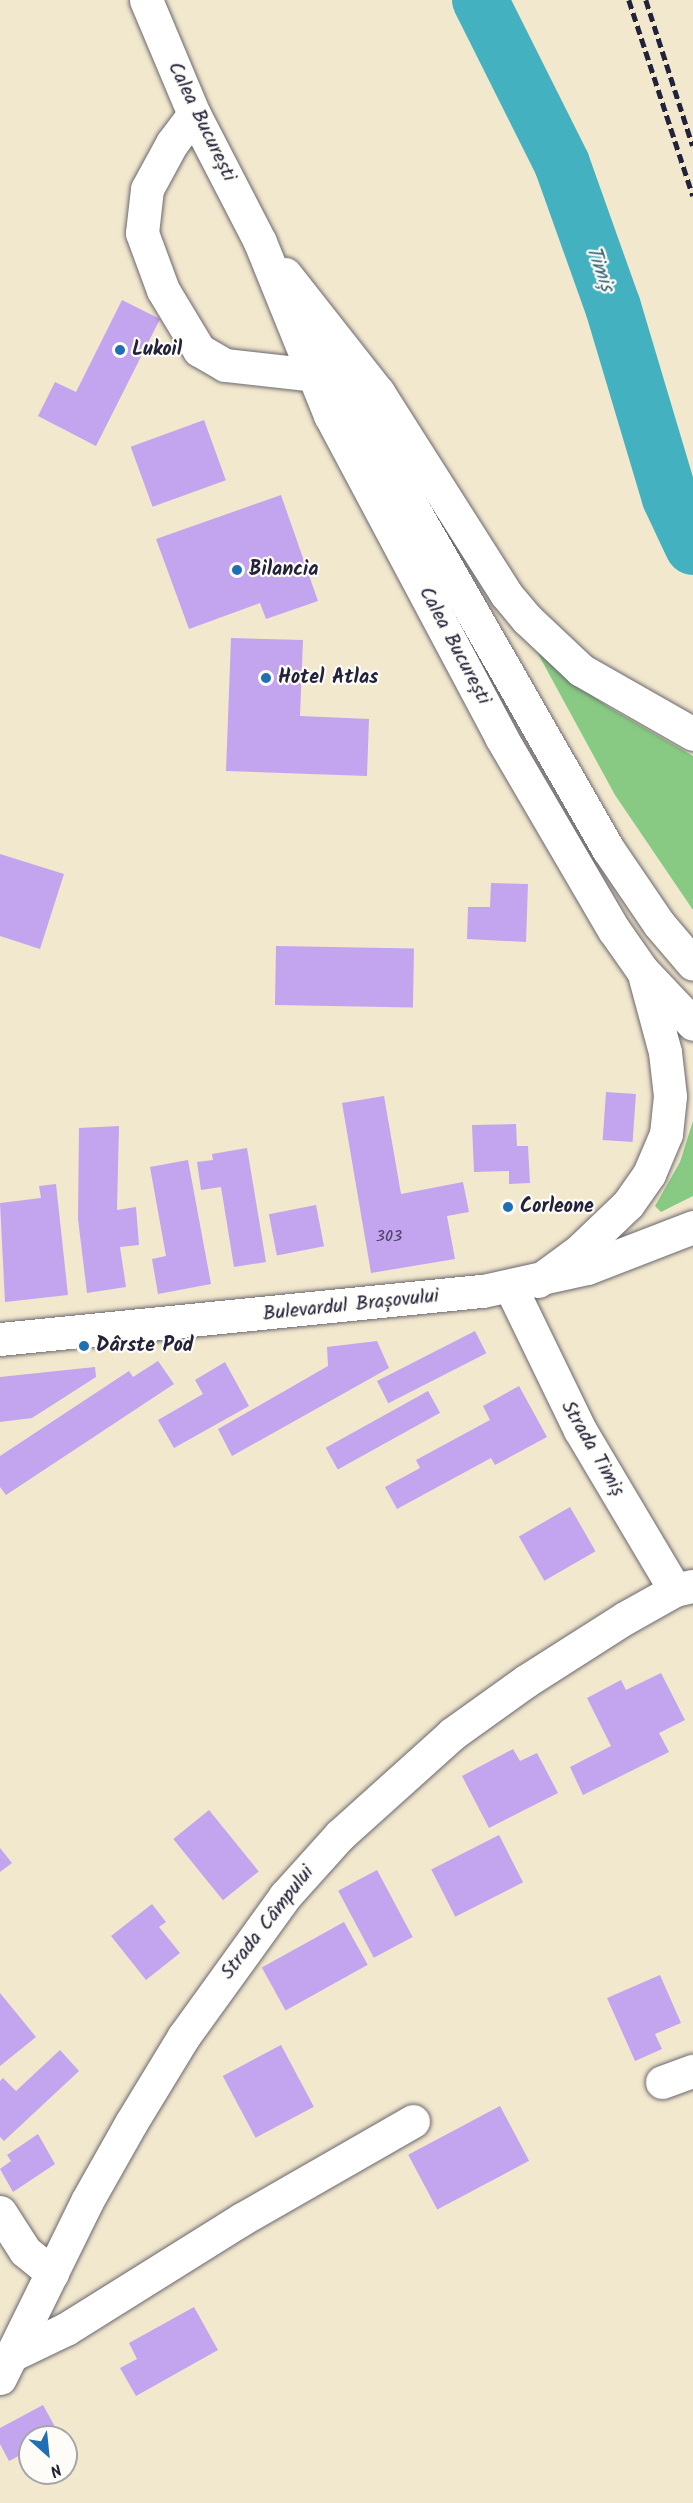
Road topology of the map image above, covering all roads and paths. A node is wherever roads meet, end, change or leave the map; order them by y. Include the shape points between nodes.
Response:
1 (146, 0) edge
2 (194, 114) junction
3 (260, 242) junction
4 (315, 375) junction
5 (693, 734) edge
6 (693, 963) edge
7 (642, 970) junction
8 (693, 1024) edge
9 (693, 1227) edge
10 (524, 1284) junction
11 (0, 1339) edge
12 (684, 1588) edge
13 (693, 2071) edge
14 (662, 2082) dead end
15 (413, 2121) dead end
16 (0, 2212) edge
17 (52, 2273) junction
18 (6, 2367) edge

1 - 2 main road, Calea București
2 - 3 main road, Calea București
2 - 4 main road via 172,143 147,189 142,233 163,290 199,350 225,365
3 - 4 main road, Calea București
3 - 5 main road via 378,392 506,594 527,619 581,670
3 - 6 main road, Calea București via 448,564 547,747 637,893
4 - 7 main road, Calea București via 330,415 501,737 589,891
7 - 8 main road, Calea București
7 - 10 main road via 665,1052 670,1096 666,1134 648,1174 628,1204 579,1251
9 - 10 main road, Bulevardul Brașovului via 587,1268
10 - 11 main road, Bulevardul Brașovului via 435,1298
10 - 12 main road, Strada Timiș via 580,1430
12 - 17 main road, Strada Câmpului via 526,1681 452,1734 332,1844 285,1896 184,2036 87,2201
13 - 14 main road
15 - 18 main road via 242,2219
16 - 17 main road via 25,2251
17 - 18 main road, Strada Câmpului

